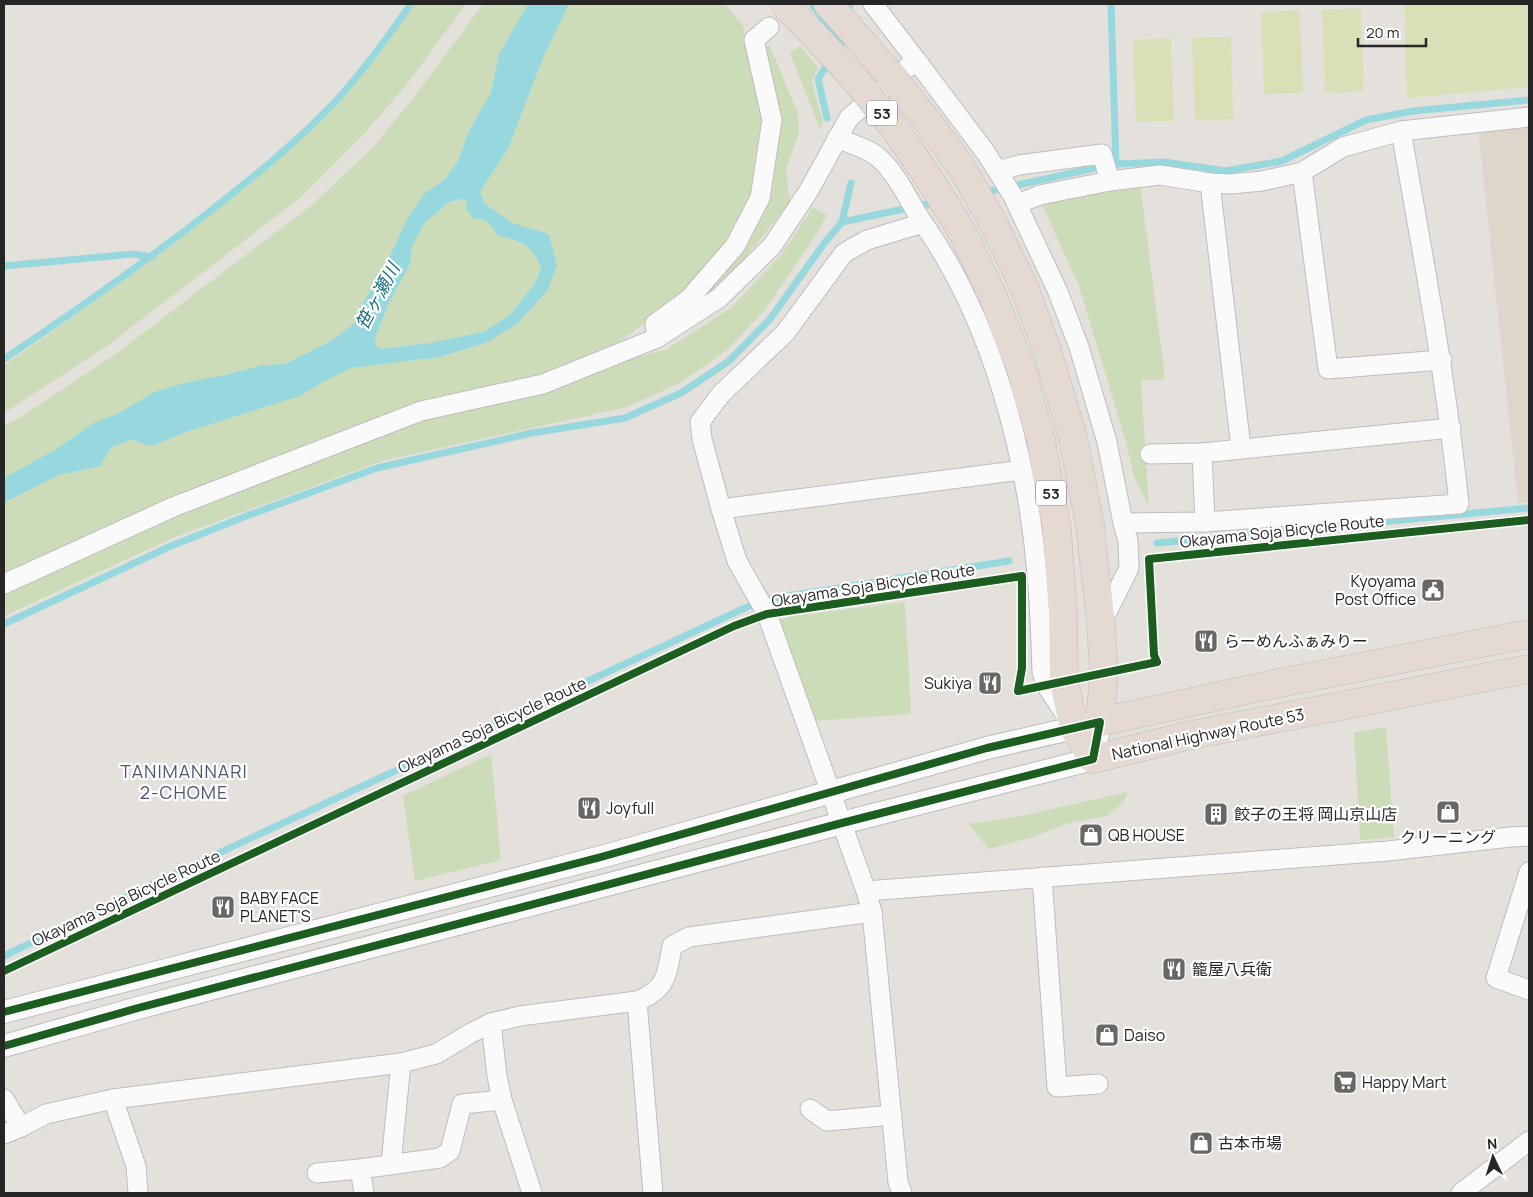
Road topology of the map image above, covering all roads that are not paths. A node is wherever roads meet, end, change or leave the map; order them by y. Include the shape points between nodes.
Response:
1 (784, 4) edge
2 (828, 4) edge
3 (873, 4) edge
4 (769, 27) dead end
5 (916, 60) junction
6 (1529, 117) edge
7 (1401, 131) junction
8 (837, 138) junction
9 (1108, 172) junction
10 (1302, 172) junction
11 (1000, 175) junction
12 (1210, 183) junction
13 (1015, 200) junction
14 (920, 219) junction
15 (657, 338) junction
16 (1442, 360) junction
17 (1451, 428) junction
18 (1241, 448) junction
19 (1202, 453) junction
20 (1150, 454) dead end
21 (1022, 470) junction
22 (721, 509) junction
23 (1205, 522) junction
24 (1123, 523) junction
25 (4, 584) edge
26 (1101, 625) junction
27 (1529, 634) edge
28 (1529, 669) edge
29 (1104, 673) junction
30 (1158, 710) junction
31 (1087, 725) junction
32 (1093, 759) junction
33 (831, 792) junction
34 (842, 823) junction
35 (1529, 836) edge
36 (1529, 872) edge
37 (1042, 877) junction
38 (866, 891) junction
39 (872, 912) junction
40 (1529, 990) edge
41 (638, 1001) junction
42 (4, 1012) edge
43 (492, 1023) junction
44 (4, 1046) edge
45 (402, 1063) junction
46 (1098, 1084) dead end
47 (113, 1098) junction
48 (4, 1099) edge
49 (502, 1100) junction
50 (810, 1109) dead end
51 (892, 1115) junction
52 (12, 1131) edge
53 (1529, 1141) edge
54 (391, 1164) junction
55 (360, 1169) junction
56 (317, 1173) dead end
57 (138, 1193) edge
58 (364, 1193) edge
59 (532, 1193) edge
60 (653, 1193) edge
61 (902, 1193) edge
62 (1462, 1193) edge

1 - 31 highway, National Highway Route 53 / 53, bridge via 857,82 897,132 964,235 994,299 1020,366 1041,440 1057,530 1064,681
2 - 26 highway, 53, bridge via 875,55 960,166 992,221 1024,287 1048,350 1072,434 1090,524
3 - 5 street
4 - 15 street via 754,40 772,120 760,198 735,246 688,299 655,324
5 - 8 street via 849,118
5 - 11 street
6 - 7 street
7 - 10 street via 1342,148
7 - 16 street
8 - 14 street via 879,158
8 - 15 street via 808,192 772,246 720,298
9 - 11 street via 1102,154 1019,165
9 - 12 street via 1160,175
9 - 13 street
10 - 12 street via 1262,181
10 - 16 street via 1328,369
11 - 13 street
12 - 18 street
13 - 24 street via 1058,292 1079,347 1107,442
14 - 21 street via 948,260 978,324 1009,416
14 - 22 street via 866,240 844,253 785,333 721,394 700,422
15 - 25 street via 543,384 421,411 173,507
16 - 17 street
17 - 18 street
17 - 23 street via 1459,504
18 - 19 street
19 - 20 street
19 - 23 street
21 - 22 street
21 - 31 street via 1037,573 1042,672 1046,685
22 - 33 street via 738,561 767,614
23 - 24 street
24 - 26 street via 1128,541 1129,568
26 - 29 highway, 53
27 - 30 highway
28 - 32 highway, National Highway Route 53 via 1197,734
29 - 30 highway via 1124,697
29 - 31 highway, 53
30 - 31 highway
31 - 32 highway, National Highway Route 53 / 53
31 - 33 street via 987,748
32 - 34 street
33 - 34 street
33 - 42 street via 601,857
34 - 38 street
34 - 44 street
35 - 37 street via 1388,851
36 - 40 street via 1496,978
37 - 38 street
37 - 46 street via 1057,1087
38 - 39 street
39 - 41 street via 689,937 672,946 666,978 651,996
39 - 51 street
41 - 43 street via 520,1016
41 - 60 street
43 - 45 street via 436,1054
43 - 49 street
45 - 47 street
45 - 54 street
47 - 52 street via 46,1114
47 - 57 street via 136,1166
48 - 52 street
49 - 54 street via 462,1104 450,1151 440,1158
49 - 59 street
50 - 51 street via 827,1121
51 - 61 street via 898,1182
53 - 62 street
54 - 55 street
55 - 56 street
55 - 58 street

